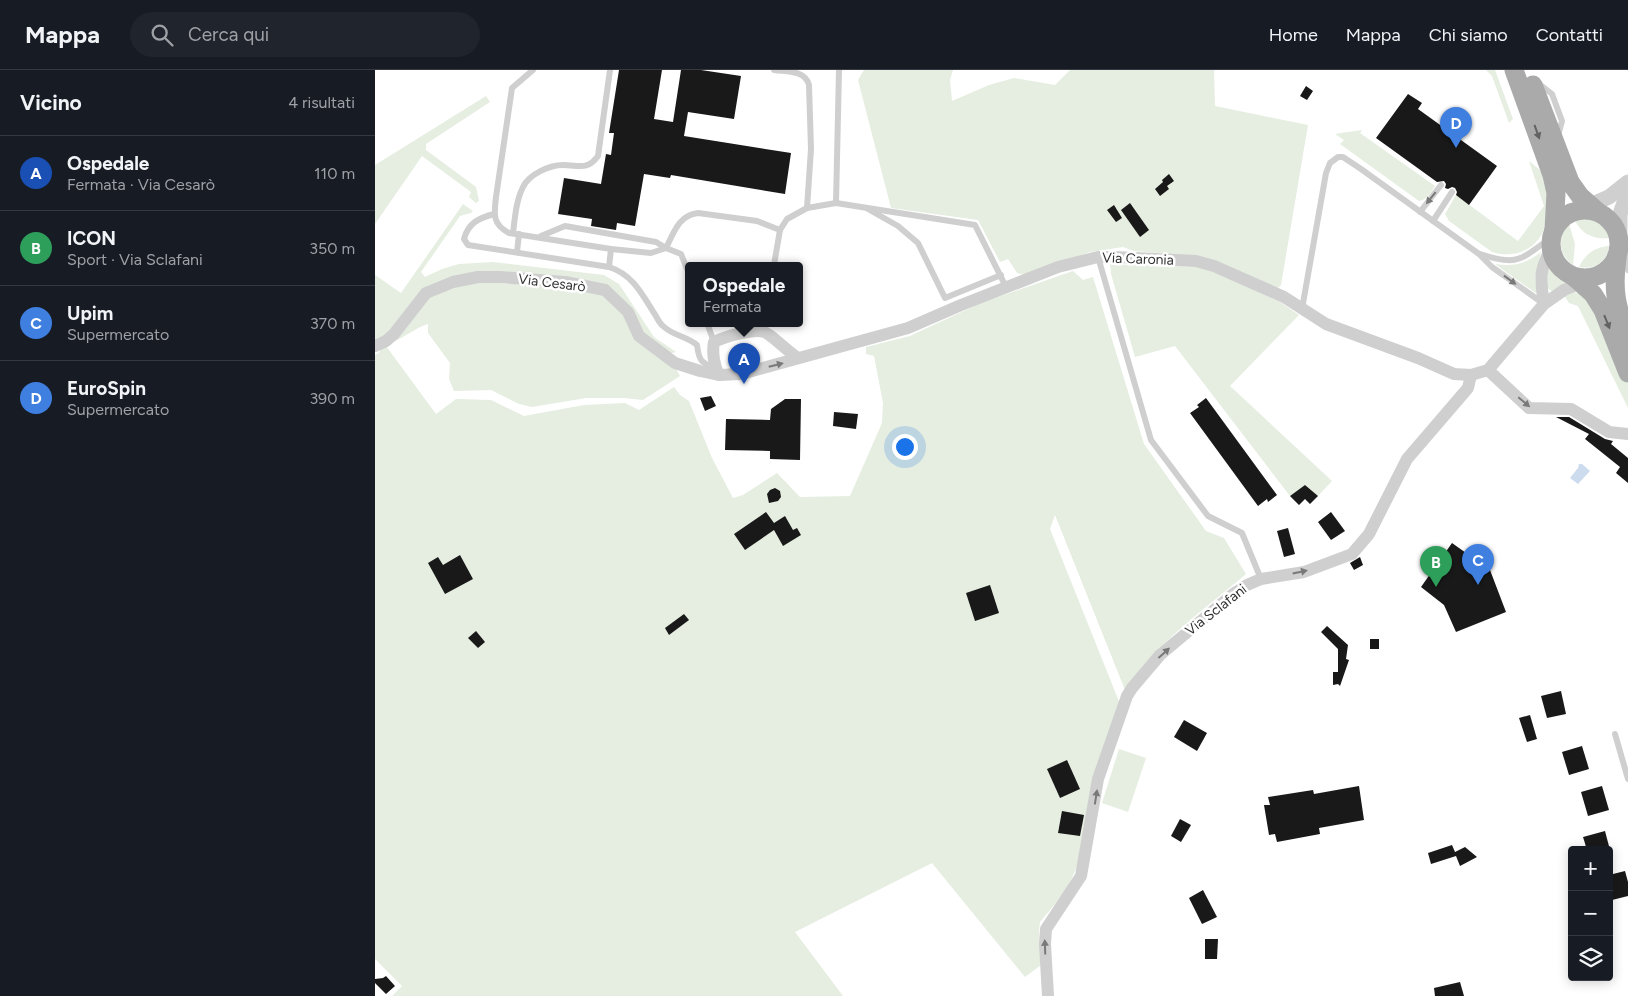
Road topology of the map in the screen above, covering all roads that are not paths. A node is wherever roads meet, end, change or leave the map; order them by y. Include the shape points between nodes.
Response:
1 (533, 70) edge
2 (610, 70) edge
3 (774, 70) edge
4 (839, 70) edge
5 (1524, 73) edge
6 (1628, 182) edge
7 (1441, 185) dead end
8 (1628, 191) edge
9 (1452, 192) dead end
10 (835, 203) junction
11 (864, 207) junction
12 (807, 208) junction
13 (1589, 209) junction
14 (1420, 212) junction
15 (494, 214) junction
16 (1433, 221) junction
17 (780, 230) junction
18 (516, 233) junction
19 (540, 237) junction
20 (1552, 238) junction
21 (667, 248) junction
22 (611, 249) junction
23 (517, 252) junction
24 (1479, 254) junction
25 (1098, 257) junction
26 (1623, 257) edge
27 (775, 262) edge
28 (685, 264) edge
29 (609, 267) junction
30 (1583, 279) junction
31 (1004, 281) junction
32 (1544, 304) junction
33 (1302, 309) junction
34 (708, 327) edge
35 (764, 327) edge
36 (1628, 338) edge
37 (714, 342) junction
38 (375, 346) edge
39 (799, 358) junction
40 (1488, 370) junction
41 (717, 372) junction
42 (1628, 373) edge
43 (1471, 375) junction
44 (1628, 434) edge
45 (1261, 579) junction
46 (1615, 734) dead end
47 (1628, 779) edge
48 (1048, 996) edge

1 - 15 lane via 512,88
2 - 18 lane via 598,156 587,166 562,165 535,174 524,184 518,200
3 - 12 lane via 803,74 809,85 811,150
4 - 10 lane
5 - 13 main road via 1569,182
5 -> 20 main road via 1553,175 1556,193
6 - 13 street
7 -> 14 lane
8 - 26 street via 1620,214
9 - 16 lane
10 - 11 lane
10 - 12 lane
11 - 31 lane via 975,225
11 - 31 lane via 898,226 917,243 945,298
12 - 17 lane via 787,219
13 - 20 main road via 1564,217
13 - 26 main road via 1606,216 1614,224
14 - 16 lane
14 - 33 lane via 1343,157 1338,156 1329,163
15 - 18 lane via 502,229
15 - 23 lane via 467,228 464,239 468,245
16 - 24 lane
17 - 21 lane via 757,221 697,212 676,226
17 - 27 lane
18 - 19 lane
18 - 23 lane
19 - 21 lane via 565,226 656,242
19 - 22 lane
20 - 24 lane via 1518,259 1498,260
20 - 30 main road via 1553,256 1558,265 1565,272
20 - 32 street via 1540,277
21 - 22 lane via 651,253
21 - 28 lane via 681,254
22 - 29 lane
23 - 29 lane
24 -> 32 lane
25 - 31 street, Via Caronia
25 - 33 street, Via Caronia via 1197,261 1229,272
25 - 45 lane via 1151,440 1208,516 1242,533
26 - 30 main road via 1604,273
26 - 36 main road via 1614,289
29 - 41 lane via 620,270 631,280 662,326 697,344 701,362
30 - 32 street
30 -> 42 main road via 1603,310
31 - 39 street, Via Caronia via 961,305 908,328
32 - 40 street
33 - 43 street, Via Caronia via 1327,324 1454,374
34 - 37 lane
35 - 37 street
35 - 39 street via 789,353
37 - 41 street
38 - 41 street, Via Cesarò via 394,334 426,293 453,282 478,278 528,279 605,290 628,312 639,336 675,363 700,371
41 -> 39 street, Via Cesarò via 741,374
40 - 43 street
40 -> 44 street via 1529,408 1571,410 1609,432
45 -> 43 street, Via Sclafani via 1304,572 1352,554 1369,534 1407,458 1468,388
48 -> 45 street, Via Sclafani via 1046,929 1081,876 1099,779 1127,696 1160,655 1233,594
46 - 47 lane

